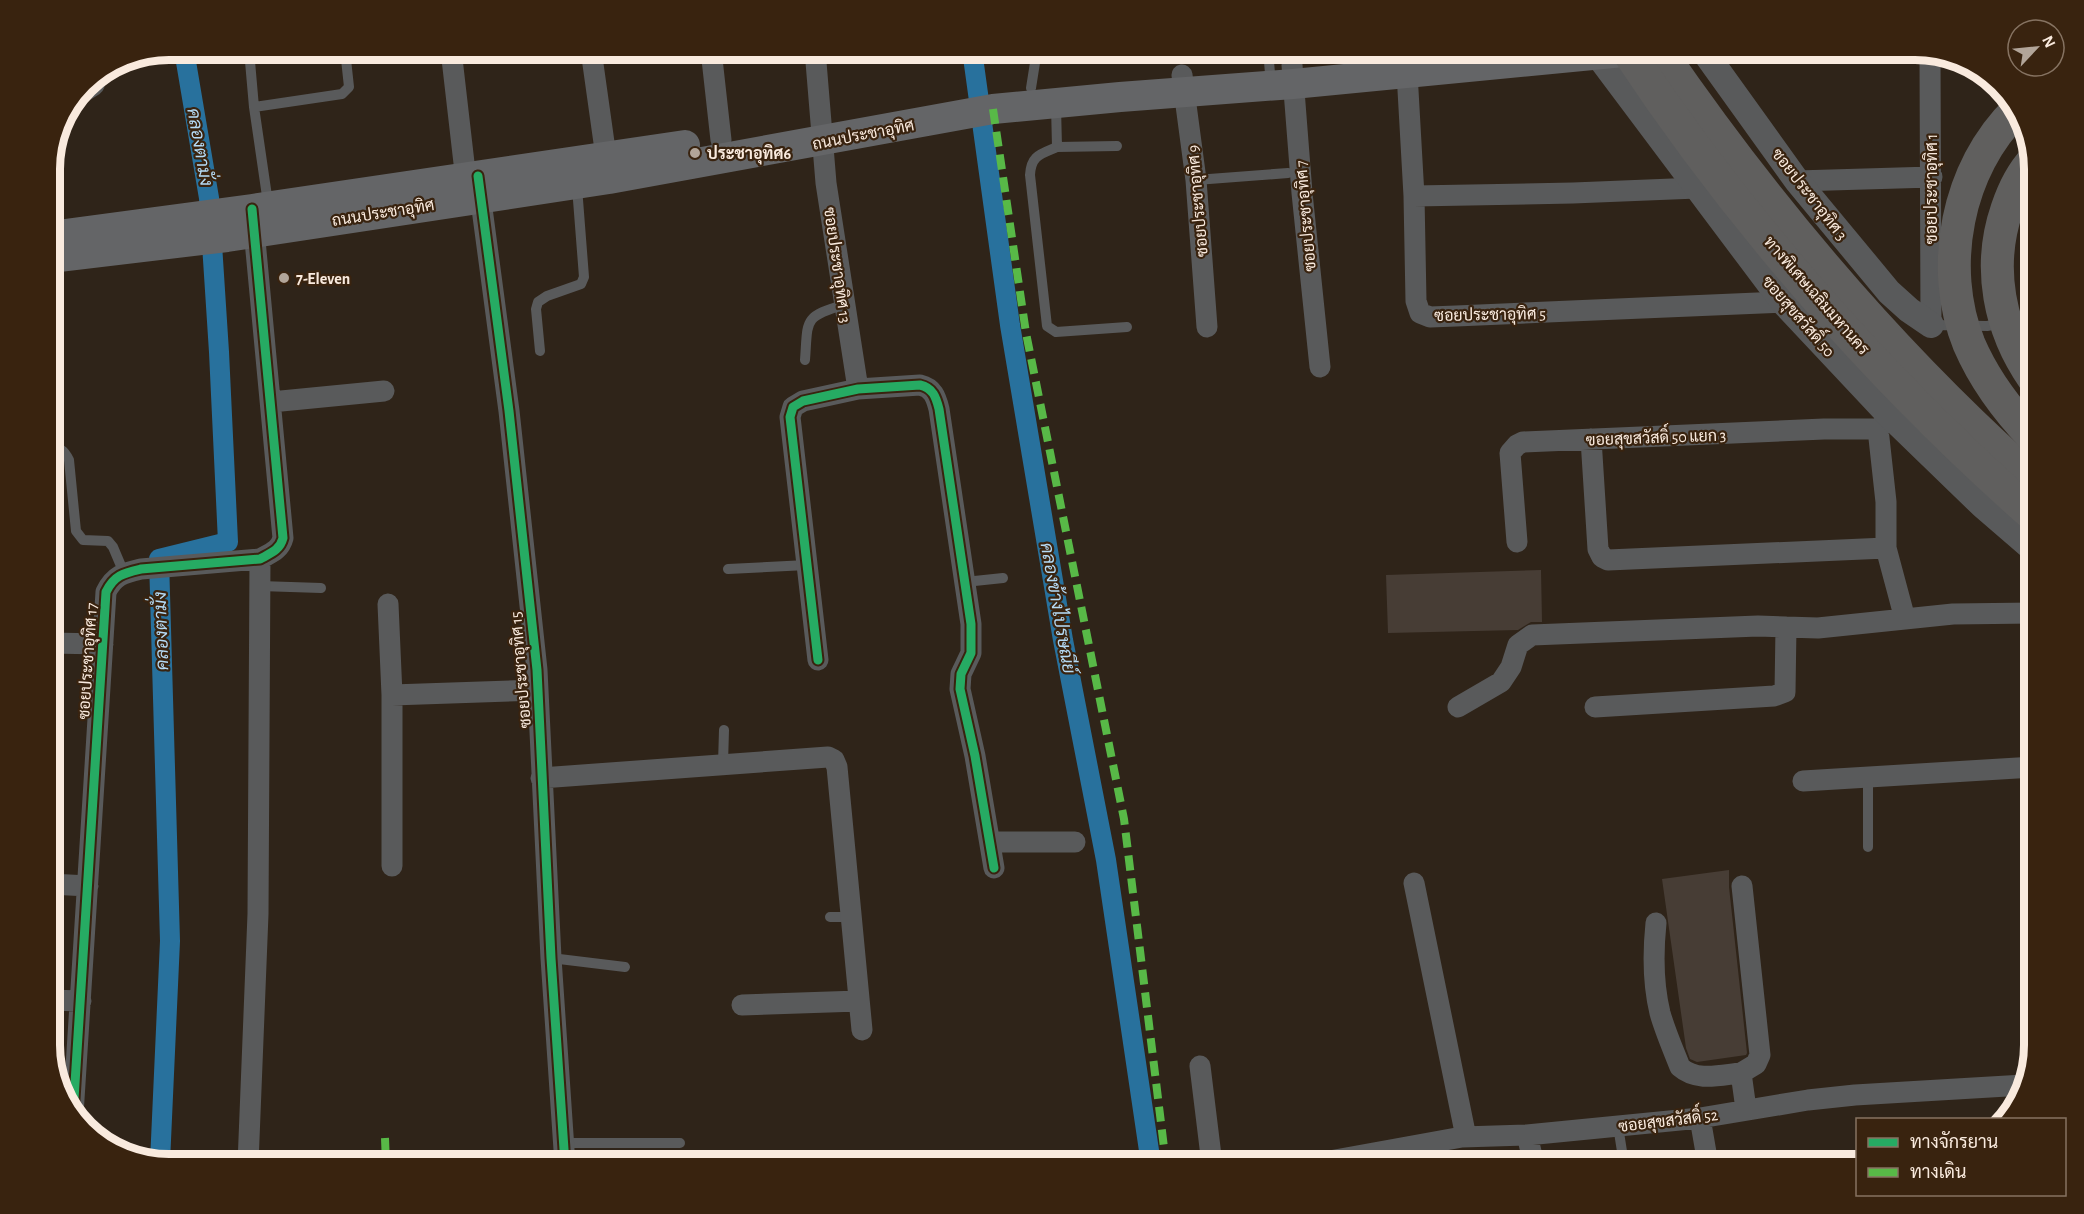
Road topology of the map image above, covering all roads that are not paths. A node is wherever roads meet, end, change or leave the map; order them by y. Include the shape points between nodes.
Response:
1 (250, 60) edge
2 (346, 60) edge
3 (453, 60) edge
4 (592, 60) edge
5 (712, 60) edge
6 (816, 60) edge
7 (1038, 60) edge
8 (1419, 60) edge
9 (1475, 60) edge
10 (1617, 60) edge
11 (1620, 60) edge
12 (1666, 60) edge
13 (1710, 60) edge
14 (1930, 61) edge
15 (1406, 64) junction
16 (1278, 70) edge
17 (1184, 83) junction
18 (1043, 96) junction
19 (254, 107) junction
20 (2011, 117) edge
21 (821, 132) junction
22 (721, 140) junction
23 (1117, 146) dead end
24 (1057, 147) junction
25 (608, 168) junction
26 (1288, 173) dead end
27 (2024, 173) edge
28 (1932, 177) junction
29 (1196, 180) junction
30 (1797, 182) junction
31 (577, 183) junction
32 (473, 188) junction
33 (1697, 188) junction
34 (1414, 195) junction
35 (245, 220) junction
36 (182, 230) junction
37 (2024, 230) edge
38 (60, 236) edge
39 (60, 256) edge
40 (1783, 302) junction
41 (2024, 304) edge
42 (843, 305) junction
43 (2024, 320) edge
44 (1931, 325) junction
45 (1127, 327) dead end
46 (1208, 327) dead end
47 (540, 351) dead end
48 (805, 360) dead end
49 (2024, 364) edge
50 (1320, 367) dead end
51 (858, 389) junction
52 (384, 391) dead end
53 (271, 402) junction
54 (1885, 423) junction
55 (2024, 426) edge
56 (1590, 440) junction
57 (60, 448) edge
58 (2024, 472) edge
59 (2024, 507) edge
60 (2024, 541) edge
61 (1516, 542) dead end
62 (1886, 548) junction
63 (260, 559) junction
64 (807, 565) junction
65 (728, 568) dead end
66 (132, 571) junction
67 (1004, 578) dead end
68 (965, 582) junction
69 (260, 586) junction
70 (321, 588) dead end
71 (388, 604) dead end
72 (2024, 613) edge
73 (1905, 619) junction
74 (1786, 627) junction
75 (60, 642) edge
76 (103, 644) junction
77 (818, 660) dead end
78 (538, 690) junction
79 (392, 695) junction
80 (1458, 707) dead end
81 (1595, 707) dead end
82 (724, 730) dead end
83 (723, 764) junction
84 (2024, 768) edge
85 (1868, 777) junction
86 (541, 778) junction
87 (1803, 781) dead end
88 (990, 842) junction
89 (1076, 842) dead end
90 (1868, 847) dead end
91 (392, 866) dead end
92 (994, 868) dead end
93 (1414, 883) dead end
94 (60, 885) edge
95 (88, 886) junction
96 (1742, 886) dead end
97 (830, 917) dead end
98 (851, 917) junction
99 (1656, 923) dead end
100 (551, 958) junction
101 (625, 967) dead end
102 (60, 1000) edge
103 (81, 1001) junction
104 (859, 1001) junction
105 (742, 1005) dead end
106 (862, 1030) dead end
107 (1200, 1066) dead end
108 (1742, 1073) junction
109 (2016, 1085) edge
110 (74, 1098) edge
111 (1746, 1109) junction
112 (1700, 1118) junction
113 (1618, 1126) junction
114 (1527, 1135) junction
115 (1466, 1137) junction
116 (564, 1143) junction
117 (680, 1143) dead end
118 (248, 1154) edge
119 (565, 1154) edge
120 (1211, 1154) edge
121 (1392, 1154) edge
122 (1532, 1154) edge
123 (1622, 1154) edge
124 (1706, 1154) edge

1 - 19 lane
2 - 19 lane via 349,83 345,93
3 - 32 street, ซอยประชาอุทิศ 15
4 - 25 street
5 - 22 street
6 - 21 street, ซอยประชาอุทิศ 13
7 - 18 lane
8 - 15 main road, ถนนประชาอุทิศ
9 - 15 main road, ถนนประชาอุทิศ
10 - 33 street, ซอยสุขสวัสดิ์ 50
11 - 59 highway, ทางพิเศษเฉลิมมหานคร, bridge via 1661,102 1842,325 1950,438
12 - 58 highway, ทางพิเศษเฉลิมมหานคร via 1758,185 1828,271 1935,387
13 - 30 street, ซอยประชาอุทิศ 3
14 - 28 street, ซอยประชาอุทิศ 1
15 - 16 main road, ถนนประชาอุทิศ
15 - 34 street, ซอยประชาอุทิศ 5
16 - 17 main road, ถนนประชาอุทิศ
16 - 50 street, ซอยประชาอุทิศ 7 via 1303,204
17 - 18 main road, ถนนประชาอุทิศ
17 - 29 street, ซอยประชาอุทิศ 9
18 - 21 main road, ถนนประชาอุทิศ via 979,103
18 - 24 lane
19 - 35 lane
20 - 55 highway, bridge via 1992,138 1971,179 1960,217 1955,282 1962,324 1978,362 2001,400
21 - 22 main road, ถนนประชาอุทิศ
21 - 25 main road, ถนนประชาอุทิศ
21 - 42 street, ซอยประชาอุทิศ 13
22 - 25 main road, ถนนประชาอุทิศ
23 - 24 lane
24 - 45 lane via 1038,155 1031,164 1030,175 1047,326 1056,332
25 - 31 main road, ถนนประชาอุทิศ
25 - 32 main road, ถนนประชาอุทิศ
26 - 29 lane
27 - 49 highway, bridge via 2001,229 1998,258 2000,299 2007,328
28 - 30 street
28 - 44 street, ซอยประชาอุทิศ 1
29 - 46 street, ซอยประชาอุทิศ 9
30 - 44 street, ซอยประชาอุทิศ 3 via 1889,292
31 - 32 main road, ถนนประชาอุทิศ
31 - 47 lane via 584,277 581,284 538,302
32 - 35 main road, ถนนประชาอุทิศ
32 - 78 street, ซอยประชาอุทิศ 15 via 509,411
33 - 34 street
33 - 40 street, ซอยสุขสวัสดิ์ 50
34 - 40 street, ซอยประชาอุทิศ 5 via 1416,301 1420,313 1430,317
35 - 36 main road, ถนนประชาอุทิศ
35 - 53 street
36 - 38 main road, ถนนประชาอุทิศ
36 - 39 main road, ถนนประชาอุทิศ
37 - 41 highway via 2019,266
40 - 54 street, ซอยสุขสวัสดิ์ 50
42 - 48 lane via 811,318
42 - 51 street, ซอยประชาอุทิศ 13
43 - 44 lane via 1988,326
51 - 64 street via 803,401 793,407 790,417
51 - 68 street via 920,385 935,396
52 - 53 street
53 - 63 street via 283,538 276,550
54 - 56 street, ฃอยสุขสวัสดิ์ 50 แยก 3
54 - 60 street, ซอยสุขสวัสดิ์ 50
54 - 62 street
56 - 61 street, ฃอยสุขสวัสดิ์ 50 แยก 3 via 1523,442 1510,453
56 - 62 street via 1598,549 1608,560
57 - 66 lane via 69,460 76,531 82,540 108,541
62 - 73 street
63 - 66 street
63 - 69 street
64 - 65 lane
64 - 77 street
66 - 76 street, ซอยประชาอุทิศ 17 via 111,581 106,591
67 - 68 lane
68 - 88 street via 972,642 960,689
69 - 70 lane
69 - 118 street via 258,914
71 - 79 street
72 - 73 street
73 - 74 street via 1818,628
74 - 80 street via 1532,635 1518,645 1501,682
74 - 81 street via 1785,692 1774,696
75 - 76 street
76 - 95 street, ซอยประชาอุทิศ 17
78 - 79 street
78 - 86 street, ซอยประชาอุทิศ 15
79 - 91 street
82 - 83 lane
83 - 86 street
83 - 98 street via 834,760
84 - 85 street
85 - 87 street
85 - 90 lane
86 - 100 street, ซอยประชาอุทิศ 15
88 - 89 street
88 - 92 street
93 - 115 street
94 - 95 street
95 - 103 street, ซอยประชาอุทิศ 17
96 - 108 street via 1760,1055 1756,1064
97 - 98 lane
98 - 104 street
99 - 108 street via 1660,1013 1680,1067 1698,1077
100 - 101 lane
100 - 116 street, ซอยประชาอุทิศ 15
102 - 103 street
103 - 110 street, ซอยประชาอุทิศ 17
104 - 105 street
104 - 106 street
107 - 120 street
108 - 111 street
109 - 111 street, ซอยสุขสวัสดิ์ 52 via 1855,1095
111 - 112 street, ซอยสุขสวัสดิ์ 52
112 - 113 street, ซอยสุขสวัสดิ์ 52
112 - 124 street
113 - 114 street, ซอยสุขสวัสดิ์ 52
113 - 123 lane
114 - 115 street, ซอยสุขสวัสดิ์ 52
114 - 122 street
115 - 121 street, ซอยสุขสวัสดิ์ 52
116 - 117 lane
116 - 119 street, ซอยประชาอุทิศ 15

